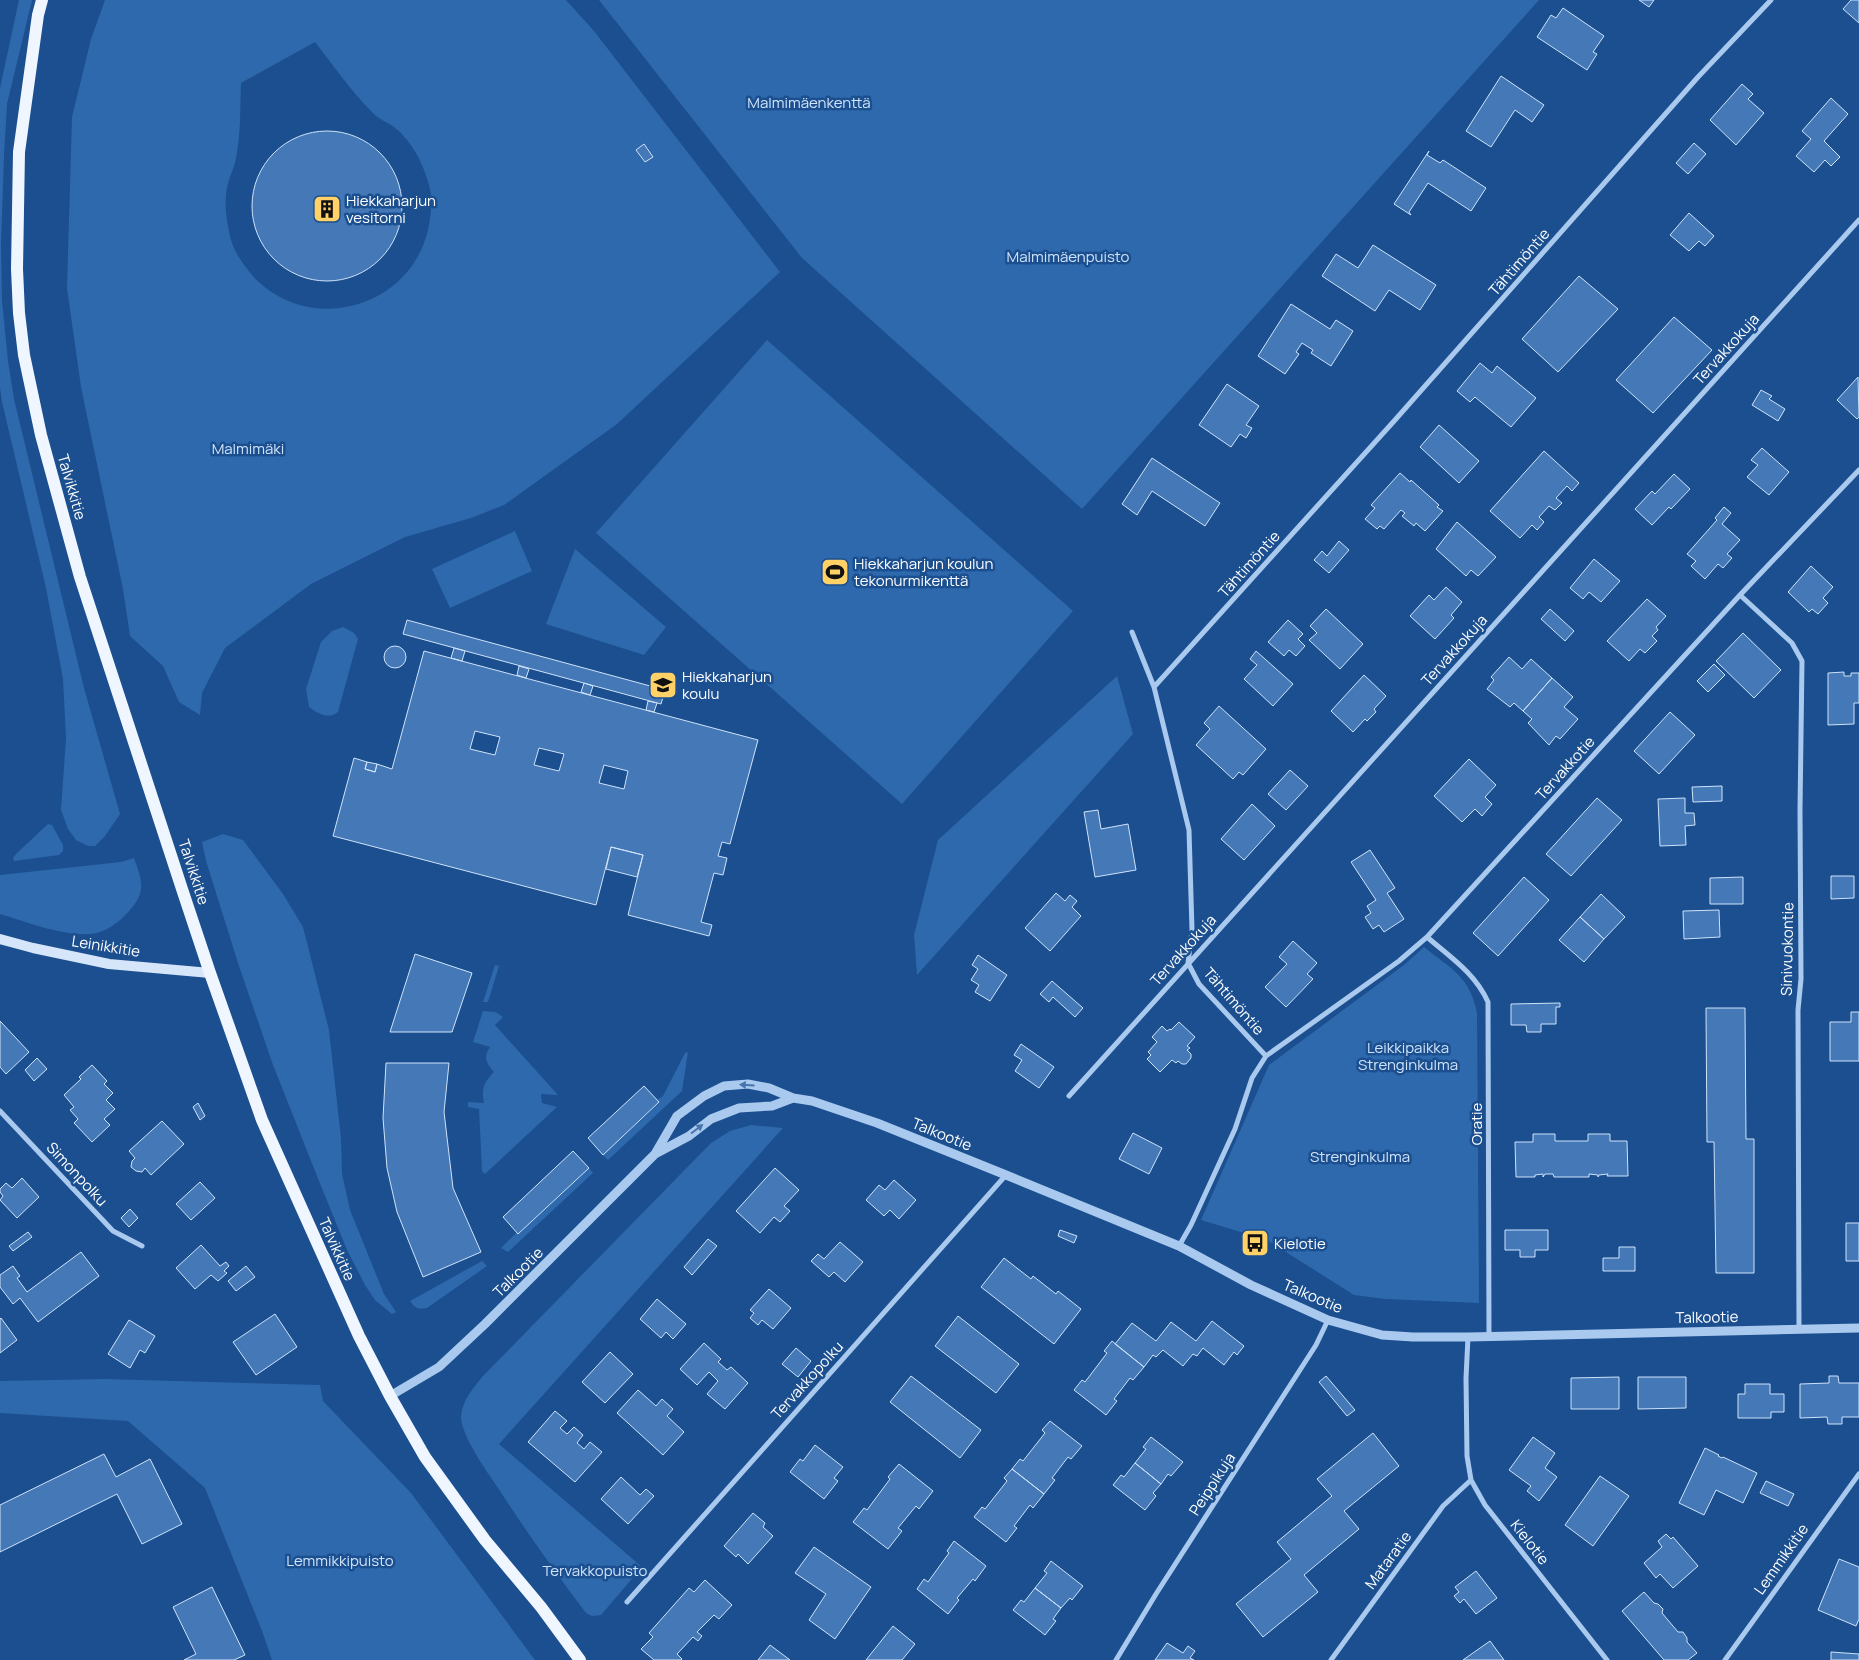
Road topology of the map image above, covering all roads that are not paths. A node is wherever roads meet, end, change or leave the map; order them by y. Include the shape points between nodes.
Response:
1 (43, 0) edge
2 (1771, 0) edge
3 (1859, 220) edge
4 (1859, 470) edge
5 (1740, 595) junction
6 (1132, 632) dead end
7 (1154, 687) junction
8 (1427, 937) junction
9 (0, 939) edge
10 (1188, 963) junction
11 (210, 973) junction
12 (1266, 1056) junction
13 (1069, 1096) dead end
14 (794, 1098) junction
15 (0, 1111) edge
16 (655, 1154) junction
17 (1006, 1175) junction
18 (142, 1246) dead end
19 (1179, 1246) junction
20 (1328, 1320) junction
21 (1859, 1328) edge
22 (1798, 1329) junction
23 (1489, 1335) junction
24 (1468, 1337) junction
25 (390, 1396) junction
26 (1859, 1474) edge
27 (1471, 1480) junction
28 (627, 1602) dead end
29 (580, 1660) edge
30 (1116, 1660) edge
31 (1331, 1660) edge
32 (1607, 1660) edge
33 (1725, 1660) edge

1 - 11 main road, Talvikkitie via 38,15 19,152 17,269 24,355 41,435 80,577
2 - 7 street, Tähtimöntie via 1698,77
3 - 10 street, Tervakkokuja
4 - 5 street, Tervakkotie
5 - 8 street, Tervakkotie
5 - 22 street, Sinivuokontie via 1792,643 1802,661
6 - 7 street
7 - 10 street, Tähtimöntie via 1189,830 1192,930
8 - 12 street, Tervakkotie via 1399,961
8 - 23 street, Oratie via 1472,975 1488,1002
9 - 11 main road, Leinikkitie via 109,964
10 - 12 street, Tähtimöntie via 1199,984
10 - 13 street, Tervakkokuja
11 - 25 main road, Talvikkitie via 262,1120 359,1336
12 - 19 street, Tähtimöntie via 1252,1078 1235,1128
16 -> 14 street, Talkootie via 689,1136 711,1119 739,1108 772,1106
14 -> 16 street, Talkootie via 748,1084 724,1086 677,1116
14 - 17 street, Talkootie via 877,1123
15 - 18 street, Simonpolku via 114,1231
16 - 25 street, Talkootie via 439,1367
17 - 19 street, Talkootie
17 - 28 street, Tervakkopolku
19 - 20 street, Talkootie via 1251,1285
20 - 24 street, Talkootie via 1382,1335
20 - 30 street, Peippikuja via 1316,1345
21 - 22 street, Talkootie
22 - 23 street, Talkootie
23 - 24 street, Talkootie
24 - 27 street, Kielotie via 1467,1456
25 - 29 main road, Talvikkitie via 425,1457 485,1540
26 - 33 street, Lemmikkitie
27 - 31 street, Mataratie via 1443,1506
27 - 32 street, Kielotie via 1485,1505

